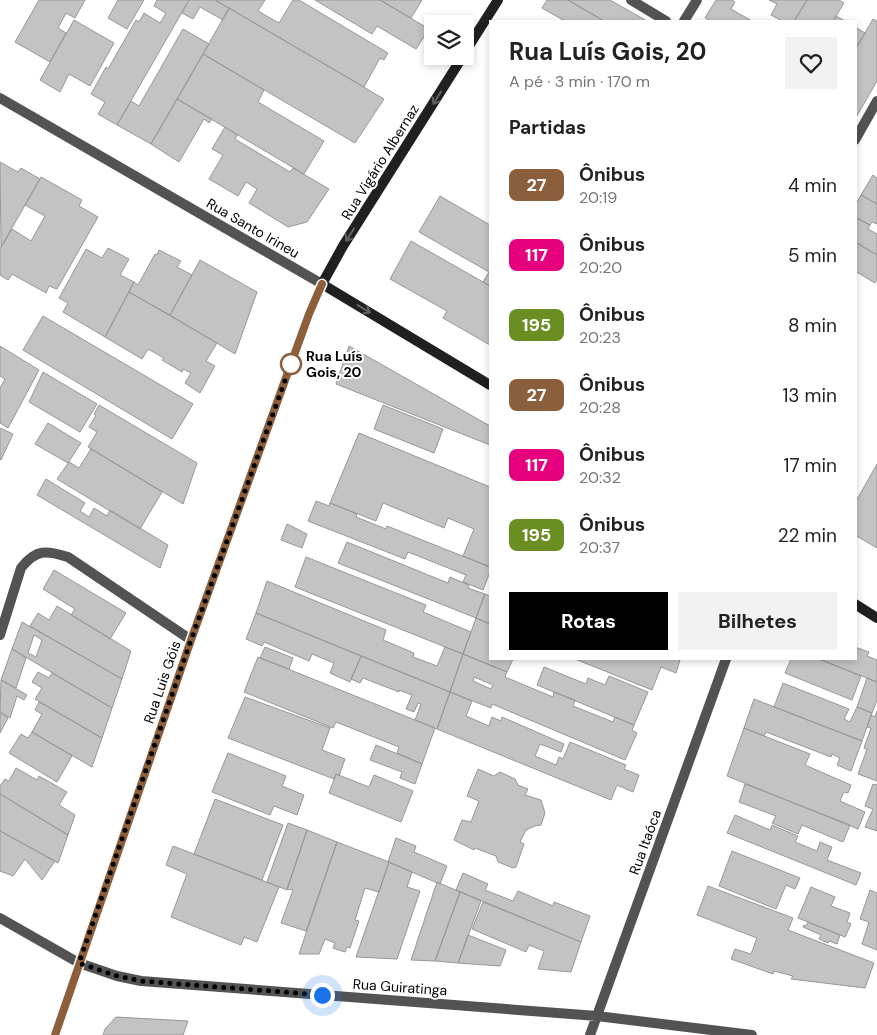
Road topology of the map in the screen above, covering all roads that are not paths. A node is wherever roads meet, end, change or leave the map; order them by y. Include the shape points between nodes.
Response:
1 (498, 0) edge
2 (631, 0) edge
3 (697, 0) edge
4 (664, 20) edge
5 (685, 20) edge
6 (474, 38) edge
7 (456, 65) edge
8 (0, 98) edge
9 (877, 101) edge
10 (857, 136) edge
11 (322, 284) junction
12 (489, 384) edge
13 (857, 605) edge
14 (877, 618) edge
15 (0, 635) edge
16 (191, 640) junction
17 (726, 660) edge
18 (0, 918) edge
19 (79, 963) junction
20 (597, 1016) junction
21 (55, 1035) edge
22 (590, 1035) edge
23 (752, 1035) edge

1 - 6 street
2 - 4 street
3 - 5 street
7 -> 11 street, Rua Vigário Albernaz
8 - 11 street, Rua Santo Irineu
9 - 10 street
11 -> 12 street, Rua Santo Irineu
11 - 16 street, Rua Luis Góis
13 - 14 street
15 - 16 street via 21,568 42,552 68,557
16 - 19 street, Rua Luis Góis
17 - 20 street, Rua Itaóca
18 - 19 street, Rua Guiratinga
19 - 20 street, Rua Guiratinga via 117,976 164,983
19 - 21 street, Rua Luis Góis
20 - 22 street, Rua Itaóca
20 - 23 street, Rua Guiratinga

